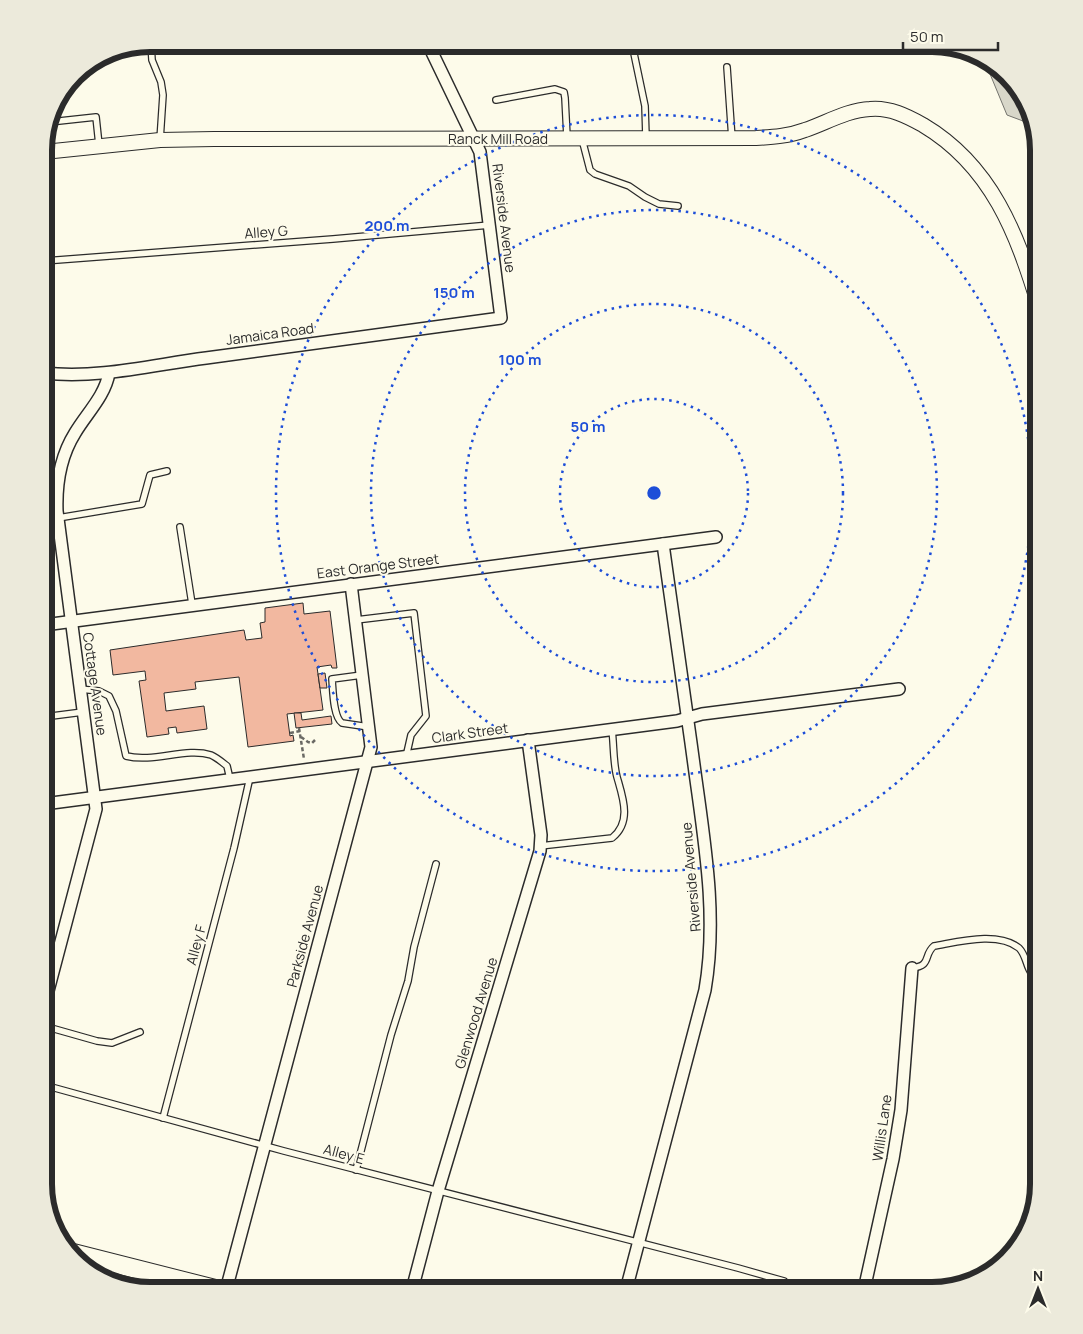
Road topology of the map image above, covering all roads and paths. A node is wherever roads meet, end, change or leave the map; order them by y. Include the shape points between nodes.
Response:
1 (152, 52) edge
2 (432, 52) edge
3 (634, 53) edge
4 (727, 67) dead end
5 (496, 100) dead end
6 (57, 121) edge
7 (732, 138) junction
8 (475, 139) junction
9 (575, 139) junction
10 (646, 139) junction
11 (160, 140) junction
12 (99, 146) junction
13 (53, 151) edge
14 (678, 206) dead end
15 (490, 225) junction
16 (53, 260) edge
17 (1030, 276) edge
18 (501, 318) joint
19 (109, 372) junction
20 (53, 374) edge
21 (167, 471) dead end
22 (58, 518) junction
23 (180, 527) dead end
24 (716, 537) dead end
25 (663, 544) junction
26 (352, 584) junction
27 (192, 604) junction
28 (356, 620) junction
29 (71, 621) junction
30 (53, 624) edge
31 (362, 676) junction
32 (80, 689) junction
33 (899, 689) dead end
34 (83, 712) junction
35 (52, 716) edge
36 (687, 718) junction
37 (368, 727) junction
38 (612, 730) junction
39 (290, 733) dead end
40 (301, 737) junction
41 (315, 740) dead end
42 (528, 740) junction
43 (303, 752) dead end
44 (406, 757) junction
45 (367, 762) junction
46 (250, 777) junction
47 (230, 780) junction
48 (95, 797) junction
49 (52, 803) edge
50 (540, 846) junction
51 (436, 864) dead end
52 (912, 968) joint
53 (1030, 970) edge
54 (52, 976) edge
55 (52, 1028) edge
56 (140, 1032) dead end
57 (52, 1087) edge
58 (163, 1118) junction
59 (265, 1145) junction
60 (356, 1170) junction
61 (438, 1191) junction
62 (638, 1243) junction
63 (85, 1256) edge
64 (784, 1281) dead end
65 (187, 1282) edge
66 (228, 1282) edge
67 (414, 1282) edge
68 (628, 1282) edge
69 (866, 1282) edge

1 - 11 lane via 163,95
2 - 8 street, Riverside Avenue
3 - 10 lane via 645,106
4 - 7 lane
5 - 9 lane via 560,90 564,92
6 - 12 lane via 96,117
7 - 10 street, Ranck Mill Road
7 - 17 street, Ranck Mill Road via 794,134 853,111 870,108 901,114 941,137 972,167 1000,205 1014,231
8 - 9 street, Ranck Mill Road
8 - 11 street, Ranck Mill Road
8 - 15 street, Riverside Avenue via 480,152
9 - 10 street, Ranck Mill Road
9 - 14 lane via 590,170 596,174 629,186 659,204
11 - 12 street, Ranck Mill Road
12 - 13 street, Ranck Mill Road
15 - 16 lane, Alley G
15 - 18 street, Riverside Avenue
18 - 19 street, Jamaica Road
19 - 20 street, Jamaica Road
19 - 22 street, Cottage Avenue via 101,396 75,432 62,461 56,491
21 - 22 lane via 150,475 142,504
22 - 29 street, Cottage Avenue
23 - 27 lane
24 - 25 street, East Orange Street
25 - 26 street, East Orange Street
25 - 36 street, Riverside Avenue
26 - 27 street, East Orange Street
26 - 28 street, Parkside Avenue
27 - 29 street, East Orange Street
28 - 31 street, Parkside Avenue
28 - 44 lane via 414,613 426,716 411,736
29 - 30 street, East Orange Street
29 - 32 street, Cottage Avenue
31 - 37 street, Parkside Avenue
31 - 37 lane via 332,679 336,716 339,722
32 - 34 street, Cottage Avenue
32 - 47 lane via 99,691 109,696 116,710 126,756 139,759 201,753 213,756 227,766
33 - 36 street, Clark Street
34 - 35 lane
34 - 48 street, Cottage Avenue
36 - 38 street, Clark Street
36 - 62 street, Riverside Avenue via 711,902 710,964
37 - 45 street, Parkside Avenue via 371,747
38 - 42 street, Clark Street
38 - 50 lane via 617,776 626,809 620,832 612,838
39 - 40 path via 300,730
40 - 41 path via 312,743
40 - 43 path
42 - 44 street, Clark Street
42 - 50 street, Glenwood Avenue
44 - 45 street, Clark Street
45 - 46 street, Clark Street
45 - 59 street, Parkside Avenue
46 - 47 street, Clark Street
46 - 58 lane, Alley F
47 - 48 street, Clark Street
48 - 49 street, Clark Street
48 - 54 street, Cottage Avenue via 96,813
50 - 61 street, Glenwood Avenue
51 - 60 lane via 408,981
52 - 53 lane via 922,967 934,946 982,938 1000,940 1018,948
52 - 69 street, Willis Lane via 901,1110
55 - 56 lane via 112,1043
57 - 58 lane, Alley E
58 - 59 lane, Alley E
59 - 60 lane, Alley E
59 - 66 street, Parkside Avenue
60 - 61 lane, Alley E
61 - 62 lane, Alley E
61 - 67 street, Glenwood Avenue
62 - 64 lane, Alley E
62 - 68 street, Riverside Avenue
63 - 65 main road

